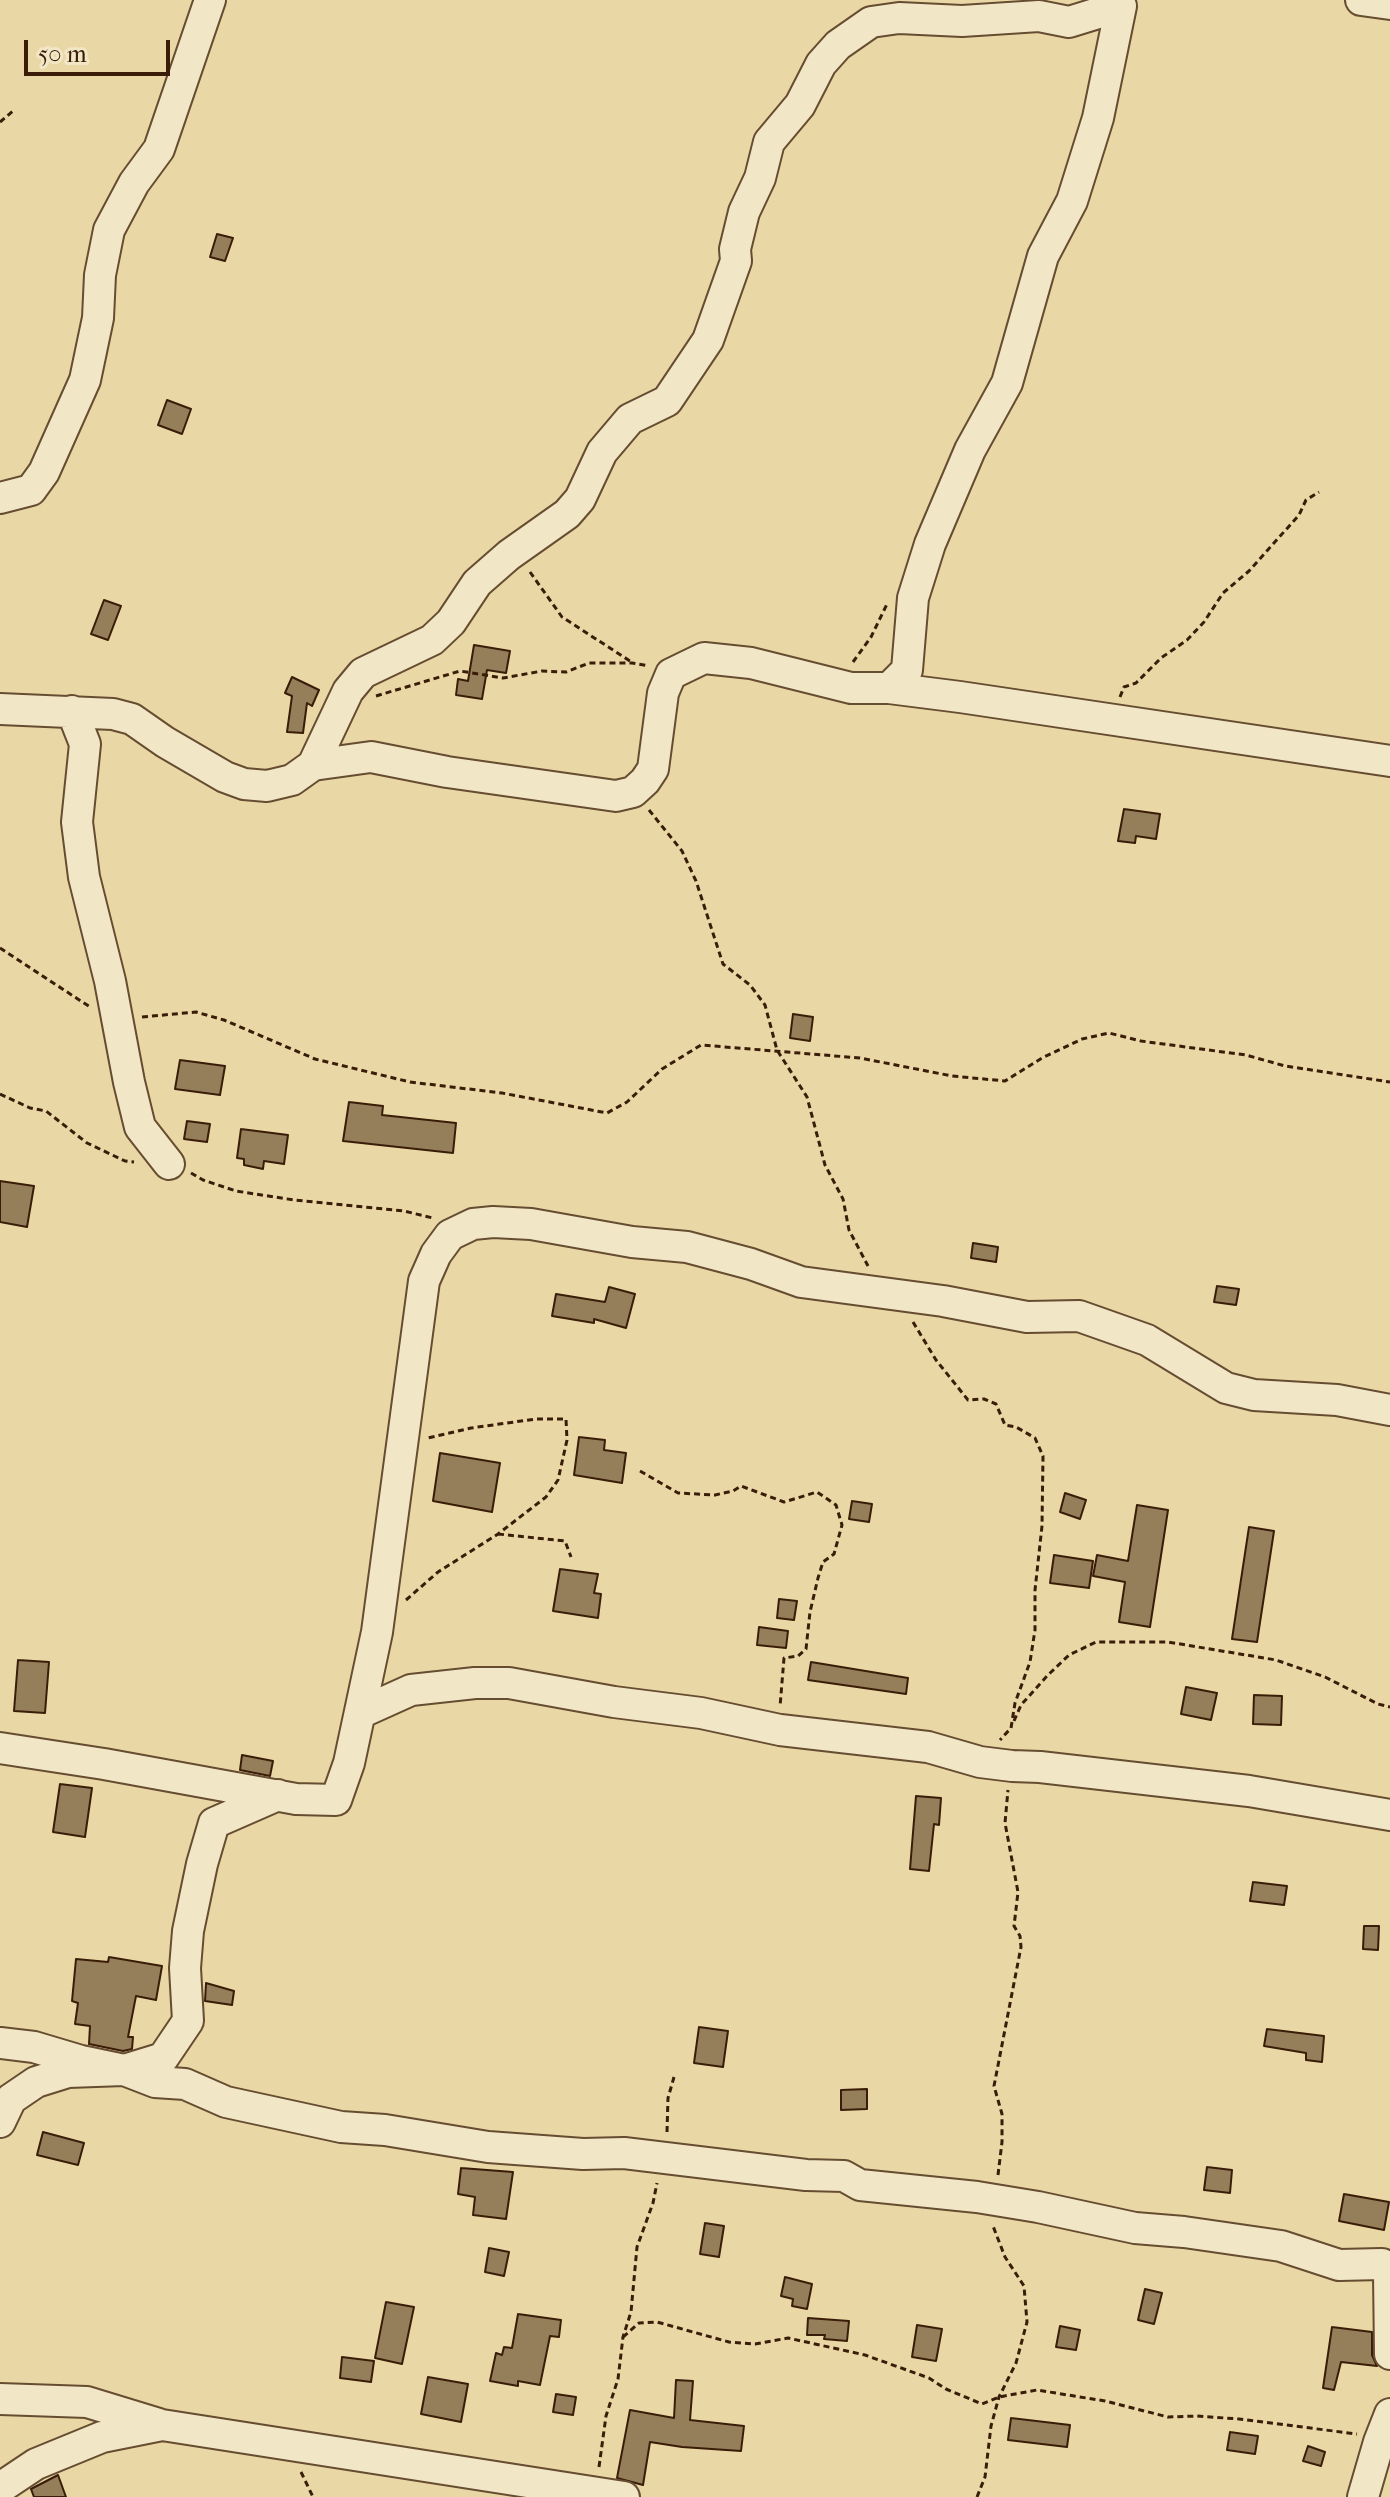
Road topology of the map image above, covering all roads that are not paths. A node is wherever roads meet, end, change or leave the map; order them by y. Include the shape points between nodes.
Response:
1 (210, 0) edge
2 (1361, 0) edge
3 (1126, 3) edge
4 (1390, 4) edge
5 (0, 498) edge
6 (889, 688) junction
7 (0, 709) edge
8 (72, 711) junction
9 (1390, 761) edge
10 (313, 765) junction
11 (169, 1164) road end
12 (1390, 1410) edge
13 (360, 1713) junction
14 (0, 1748) edge
15 (278, 1795) junction
16 (1390, 1815) edge
17 (0, 2043) edge
18 (124, 2070) junction
19 (0, 2122) edge
20 (1390, 2354) edge
21 (0, 2399) edge
22 (162, 2425) junction
23 (1385, 2426) edge
24 (0, 2488) edge
25 (624, 2497) edge
26 (1363, 2497) edge

1 - 5 street via 159,149 109,230 85,380 44,472 31,490
2 - 4 street
3 - 6 street via 1072,201 1043,256 1007,383 970,450 930,544 913,598 907,670
3 - 10 street via 1069,22 1039,16 871,22 838,45 769,142 708,340 667,401 630,419 602,452 567,514 477,583 432,640 363,673 348,691
6 - 9 street
6 - 10 street via 851,688 704,658 671,674 663,693 653,769 633,792 616,796 371,757
7 - 8 street
8 - 10 street via 132,719 244,784 292,780
8 - 11 street via 85,744 77,822 84,877 140,1127
12 - 13 street via 1226,1388 1147,1340 1079,1316 1027,1317 801,1282 687,1247 531,1224 493,1222 459,1228 442,1244 424,1281 377,1632
13 - 15 street via 336,1800
13 - 16 street via 411,1690 509,1683 780,1730 928,1747 980,1762 1249,1791
14 - 15 street
15 - 18 street via 214,1823 188,1931 188,2021 163,2058
17 - 18 street
18 - 19 street via 68,2072 36,2082 11,2099
18 - 20 street via 155,2082 185,2084 226,2102 341,2127 488,2147 663,2157 844,2176 860,2185 992,2200 1135,2228 1281,2246 1339,2265 1382,2264 1389,2274
21 - 22 street via 87,2402
22 - 24 street via 102,2437 36,2464
22 - 25 street
23 - 26 street

